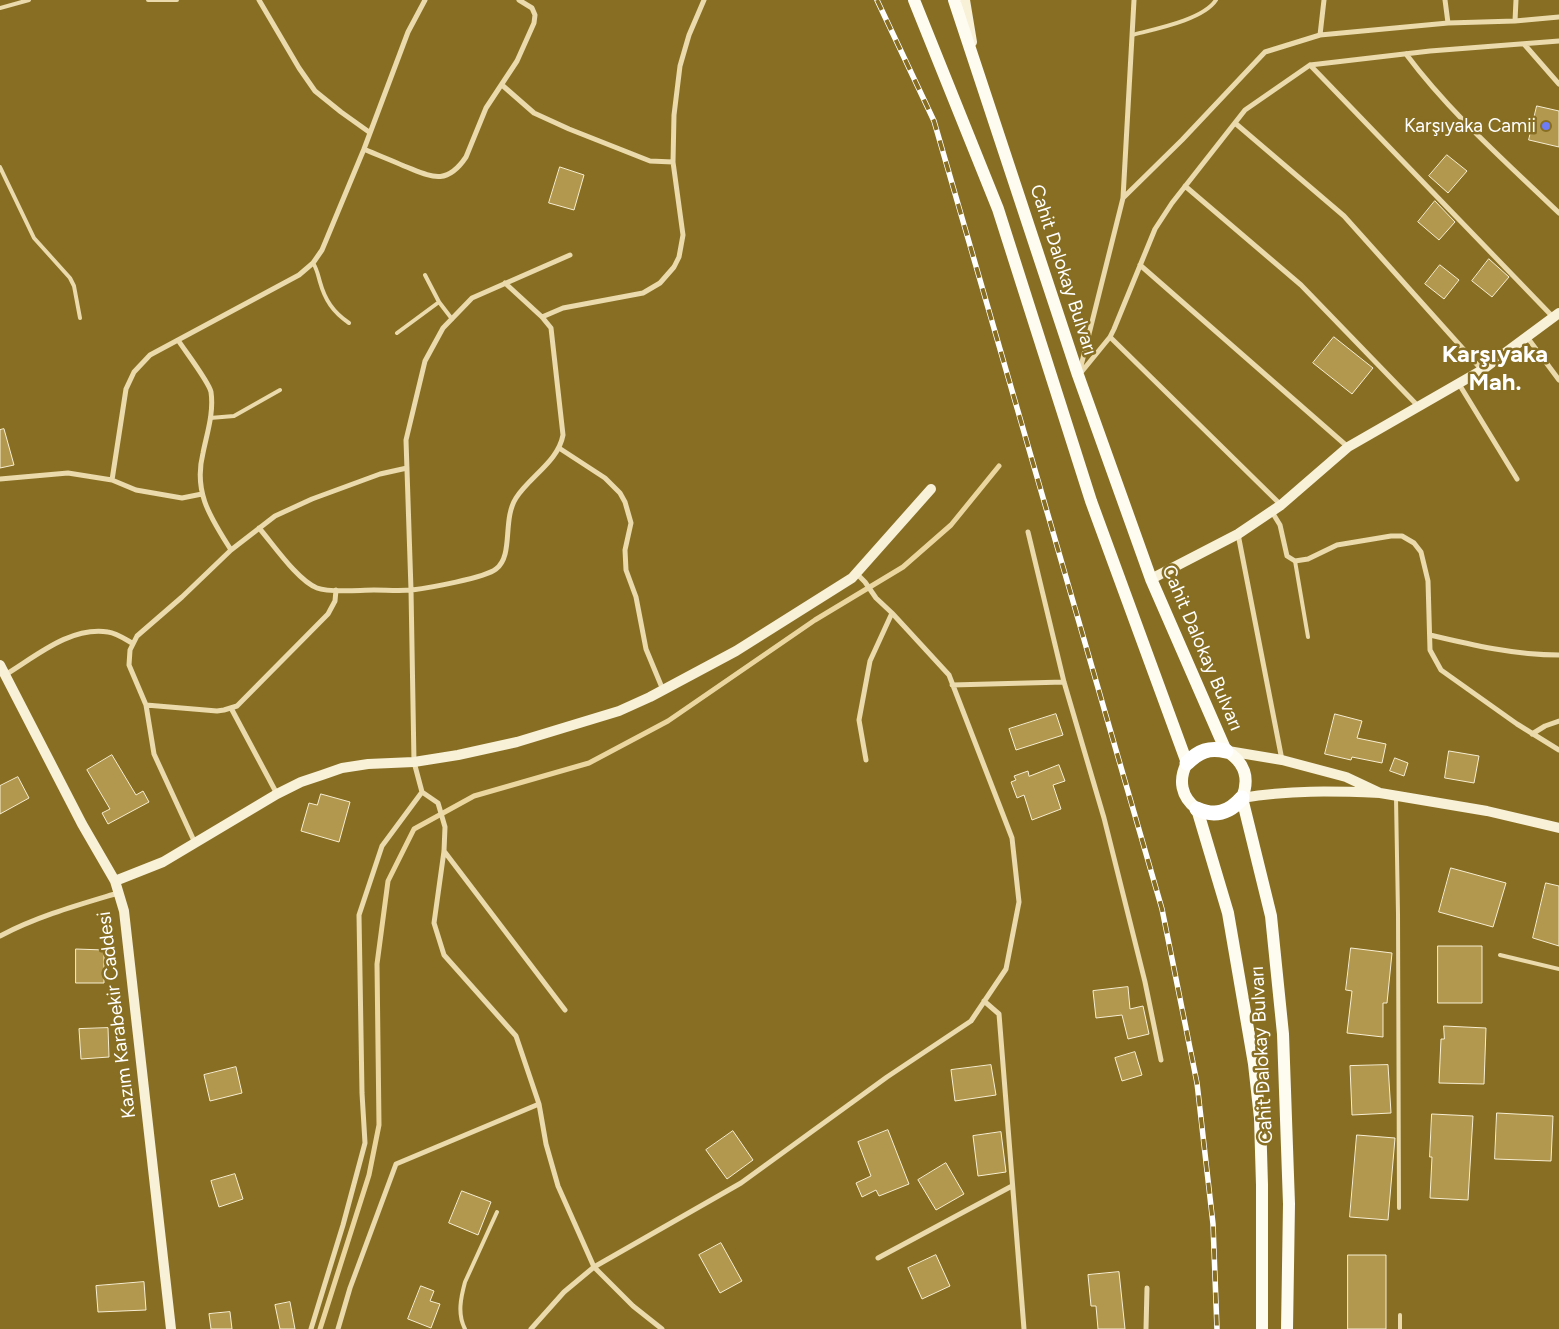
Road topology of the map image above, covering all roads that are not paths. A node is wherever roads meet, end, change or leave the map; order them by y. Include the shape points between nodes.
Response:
1 (29, 0) edge
2 (148, 0) edge
3 (177, 0) edge
4 (258, 0) edge
5 (424, 0) edge
6 (519, 0) edge
7 (704, 0) edge
8 (914, 0) edge
9 (954, 0) edge
10 (965, 0) edge
11 (1134, 0) edge
12 (1216, 0) edge
13 (1324, 0) edge
14 (1446, 0) edge
15 (1516, 0) edge
16 (0, 8) edge
17 (1559, 17) edge
18 (1516, 21) junction
19 (1448, 23) junction
20 (1132, 35) junction
21 (1320, 35) junction
22 (1559, 41) edge
23 (1524, 44) junction
24 (1406, 54) junction
25 (1310, 65) junction
26 (977, 67) junction
27 (1559, 84) edge
28 (502, 85) junction
29 (1235, 123) junction
30 (369, 132) junction
31 (364, 149) junction
32 (674, 162) junction
33 (0, 167) edge
34 (1185, 186) junction
35 (1123, 198) junction
36 (1559, 213) edge
37 (570, 255) dead end
38 (313, 263) junction
39 (1140, 265) junction
40 (425, 275) dead end
41 (505, 283) junction
42 (439, 302) junction
43 (1556, 315) edge
44 (542, 317) junction
45 (80, 318) dead end
46 (452, 320) junction
47 (349, 323) dead end
48 (396, 333) dead end
49 (1110, 337) junction
50 (1527, 337) junction
51 (178, 340) junction
52 (1482, 370) junction
53 (1078, 375) junction
54 (1559, 380) edge
55 (1458, 383) junction
56 (280, 390) dead end
57 (1419, 406) junction
58 (210, 418) junction
59 (1348, 447) junction
60 (559, 448) junction
61 (407, 468) junction
62 (0, 479) edge
63 (1517, 479) dead end
64 (112, 480) junction
65 (931, 490) dead end
66 (202, 494) junction
67 (1281, 505) junction
68 (1272, 512) junction
69 (259, 528) junction
70 (1028, 532) dead end
71 (1238, 534) junction
72 (231, 550) junction
73 (1295, 561) junction
74 (856, 573) junction
75 (1151, 579) junction
76 (336, 590) junction
77 (411, 590) junction
78 (892, 613) junction
79 (1430, 635) junction
80 (1308, 637) dead end
81 (132, 643) junction
82 (1559, 655) edge
83 (0, 665) edge
84 (5, 676) junction
85 (1064, 682) junction
86 (952, 685) junction
87 (663, 690) junction
88 (146, 705) junction
89 (231, 708) junction
90 (1559, 721) edge
91 (1532, 734) junction
92 (1559, 750) edge
93 (1226, 751) junction
94 (866, 760) dead end
95 (1282, 760) junction
96 (414, 762) junction
97 (1186, 763) junction
98 (422, 792) junction
99 (1380, 792) junction
100 (277, 794) junction
101 (1396, 795) junction
102 (1242, 798) junction
103 (1197, 809) junction
104 (1559, 828) edge
105 (195, 843) junction
106 (444, 851) junction
107 (115, 881) junction
108 (119, 892) junction
109 (0, 936) edge
110 (1500, 954) dead end
111 (1559, 969) edge
112 (984, 1001) junction
113 (565, 1010) dead end
114 (1161, 1060) dead end
115 (538, 1104) junction
116 (1012, 1186) junction
117 (1399, 1208) dead end
118 (497, 1212) dead end
119 (878, 1258) dead end
120 (594, 1267) junction
121 (1147, 1288) dead end
122 (1400, 1315) dead end
123 (171, 1329) edge
124 (311, 1329) edge
125 (338, 1329) edge
126 (465, 1329) edge
127 (531, 1329) edge
128 (662, 1329) edge
129 (1024, 1329) edge
130 (1146, 1329) edge
131 (1262, 1329) edge
132 (1287, 1329) edge
133 (1400, 1329) edge

1 - 16 lane
2 - 3 lane
4 - 30 street via 315,91
5 - 30 street
6 - 28 street via 532,8 534,23
7 - 32 street via 680,66 674,115
8 - 97 main road via 998,209 1091,501
9 - 26 main road, Cahit Dalokay Bulvarı
10 - 26 street
11 - 20 street
12 - 20 lane via 1193,17
13 - 21 street
14 - 19 street
15 - 18 street
17 - 18 street
18 - 19 street
19 - 21 street
20 - 35 street
21 - 35 street via 1265,52
22 - 23 street
23 - 24 street
23 - 27 street
24 - 25 street
24 - 36 street via 1471,128
25 - 29 street via 1245,110
25 - 43 street
26 - 53 main road, Cahit Dalokay Bulvarı
28 - 31 street via 486,108 466,157 448,174 426,176
28 - 32 street via 534,112 569,129 650,161
29 - 34 street
29 - 52 street via 1344,216
30 - 31 street
31 - 38 street via 322,250
32 - 44 street via 683,235 679,257 667,276 643,293 563,308
33 - 45 lane via 34,238 70,278
34 - 39 street via 1155,229
34 - 57 street via 1301,285
35 - 53 street
37 - 41 street
38 - 47 lane via 325,299
38 - 51 street via 299,274
39 - 49 street
39 - 59 street
40 - 42 lane
41 - 44 street
41 - 46 street via 472,298
42 - 46 lane
42 - 48 lane
43 - 50 street
44 - 60 street via 550,328 563,428
46 - 61 street via 443,328 425,361 406,440
49 - 53 street
49 - 67 street
50 - 52 street
50 - 54 street
51 - 58 street via 211,390
51 - 64 street via 146,359 129,380
52 - 55 street
53 - 75 main road, Cahit Dalokay Bulvarı
55 - 57 street
55 - 63 street
56 - 58 lane via 234,416
57 - 59 street
58 - 66 street via 200,463
59 - 67 street
60 - 77 street via 515,500 507,524 507,550 496,570
60 - 87 street via 605,478 625,502 631,523 625,550 626,570 636,597 646,648
61 - 69 street via 380,474 312,499 275,516
61 - 77 street
62 - 64 street via 68,473
64 - 66 street via 136,490 182,498
65 - 74 street
66 - 72 street via 209,514
67 - 68 street
68 - 71 street
68 - 73 street via 1280,525 1287,556
69 - 72 street
69 - 76 street via 303,580 317,589
70 - 85 street
71 - 75 street
71 - 95 street
72 - 81 street
73 - 79 street via 1308,559 1337,544 1391,536 1402,536 1414,542 1421,552 1428,581
73 - 80 lane
74 - 78 street
74 - 87 street via 736,651
75 - 93 main road, Cahit Dalokay Bulvarı
76 - 77 street
76 - 89 street via 328,614 241,702
77 - 96 street
78 - 86 street via 948,675
78 - 94 street via 870,661 858,720
79 - 82 street via 1501,650
79 - 91 street via 1430,650 1441,670
81 - 84 street via 108,632 81,634 61,641
81 - 88 street via 129,665
83 - 84 street, Kazım Karabekir Caddesi
84 - 107 street, Kazım Karabekir Caddesi
85 - 86 street
85 - 114 street via 1104,818
86 - 112 street via 1012,838 1019,902 1006,969
87 - 96 street via 619,711 563,729 517,742
88 - 89 street via 217,711
88 - 105 street via 154,754
89 - 100 street
90 - 91 street
91 - 92 street
93 - 95 street
93 - 97 highway via 1204,750
93 - 102 main road, Cahit Dalokay Bulvarı via 1244,770 1246,780
95 - 99 street via 1346,777
96 - 98 street
96 - 100 street via 342,768 300,782
97 - 103 main road, Cahit Dalokay Bulvarı via 1182,771 1182,790
98 - 106 street via 438,804 445,828
98 - 124 street via 382,846 359,915 365,1143
99 - 101 street
99 - 102 street via 1276,792
100 - 105 street
101 - 104 street
101 - 117 lane
102 - 103 highway via 1227,811 1216,814
102 - 132 main road, Cahit Dalokay Bulvarı via 1271,916 1283,1034 1289,1204
103 - 131 main road, Cahit Dalokay Bulvarı via 1228,914 1254,1064 1260,1118
105 - 107 street via 163,862
106 - 113 street
106 - 115 street via 434,923 444,955 516,1036
107 - 108 street, Kazım Karabekir Caddesi
108 - 109 street via 46,915
108 - 123 street, Kazım Karabekir Caddesi via 124,911
110 - 111 lane
112 - 116 street via 999,1014
112 - 120 street via 970,1022 887,1077 741,1183
115 - 120 street via 558,1186
115 - 125 street via 396,1164
116 - 119 street
116 - 129 street
118 - 126 lane via 465,1282 460,1314
120 - 127 street via 564,1292
120 - 128 street via 633,1306
121 - 130 street
122 - 133 lane

